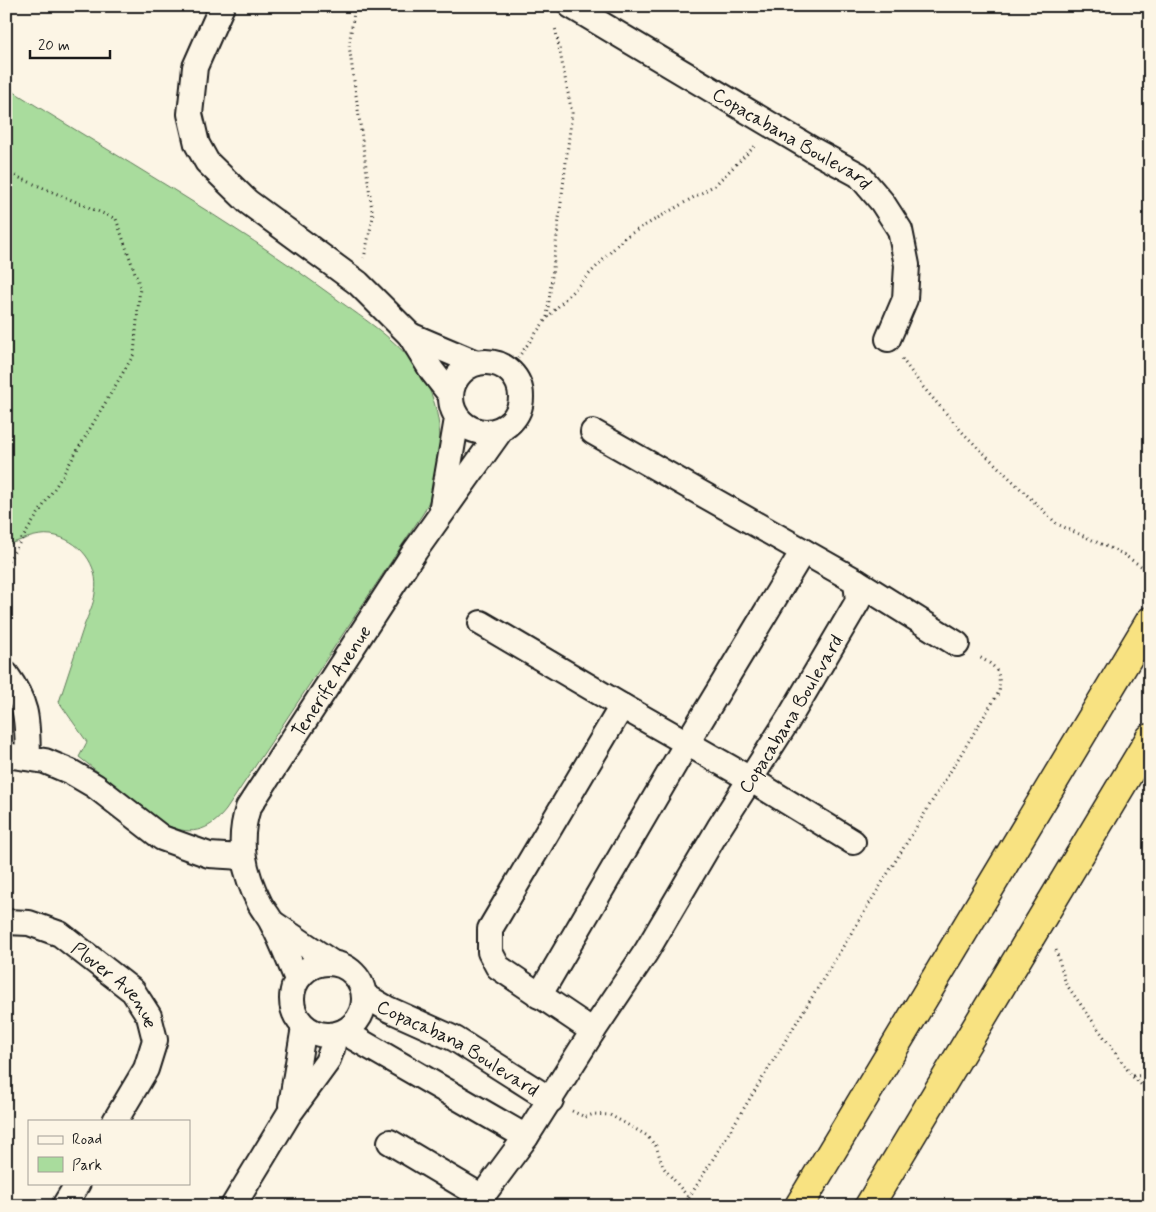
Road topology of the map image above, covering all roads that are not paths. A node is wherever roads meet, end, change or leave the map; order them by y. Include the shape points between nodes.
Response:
1 (222, 6) edge
2 (571, 6) edge
3 (410, 335) junction
4 (888, 339) road end
5 (476, 363) junction
6 (450, 394) junction
7 (457, 419) junction
8 (500, 430) junction
9 (592, 432) dead end
10 (440, 513) junction
11 (803, 551) junction
12 (856, 581) junction
13 (1150, 621) edge
14 (481, 623) dead end
15 (957, 644) road end
16 (6, 674) edge
17 (622, 706) junction
18 (1150, 738) edge
19 (687, 743) junction
20 (17, 757) edge
21 (750, 779) junction
22 (853, 842) dead end
23 (242, 857) junction
24 (6, 922) edge
25 (273, 923) junction
26 (331, 962) junction
27 (297, 979) junction
28 (364, 995) junction
29 (539, 996) junction
30 (304, 1027) junction
31 (593, 1031) junction
32 (339, 1033) junction
33 (551, 1100) junction
34 (289, 1114) junction
35 (116, 1120) edge
36 (526, 1137) junction
37 (390, 1142) dead end
38 (77, 1184) edge
39 (478, 1201) edge
40 (64, 1206) edge
41 (233, 1206) edge
42 (799, 1206) edge
43 (869, 1206) edge

1 - 3 street via 195,67 190,114 197,144 207,162 248,202 358,284
2 - 4 street, Copacabana Boulevard via 859,175 900,230 907,264 905,299
3 - 5 street
3 - 6 street
5 - 6 street via 458,375
5 - 8 street via 493,362 509,370 519,385 521,402 514,419
6 - 7 street
7 - 8 street via 469,429 485,433
7 - 10 street, Tenerife Avenue
8 - 10 street, Tenerife Avenue
9 - 11 street
10 - 23 street, Tenerife Avenue via 248,808 242,833
11 - 12 street
11 - 19 street
12 - 15 street
12 - 21 street, Copacabana Boulevard via 858,600
13 - 42 highway
14 - 17 street
16 - 20 street via 24,704 27,719
17 - 19 street
17 - 29 street via 490,929 490,952 498,967
18 - 43 highway
19 - 21 street
19 - 29 street
20 - 23 street via 45,761 95,786 162,838 210,855
21 - 22 street
21 - 31 street, Copacabana Boulevard via 646,952
23 - 25 street, Tenerife Avenue via 260,904
24 - 35 street, Plover Avenue via 29,923 60,934 133,991 149,1016 155,1040 146,1069
25 - 26 street, Tenerife Avenue
25 - 27 street, Tenerife Avenue
26 - 27 street via 312,966
26 - 28 street via 350,970 357,977
27 - 30 street via 292,991 292,1004
28 - 32 street via 359,1017 353,1026
28 - 33 street, Copacabana Boulevard via 388,1010 455,1039
29 - 31 street
30 - 32 street via 324,1035
30 - 34 street
31 - 33 street, Copacabana Boulevard
32 - 34 street via 327,1062
32 - 36 street
33 - 36 street, Copacabana Boulevard
34 - 41 street
36 - 39 street, Copacabana Boulevard
37 - 39 street
38 - 40 street

